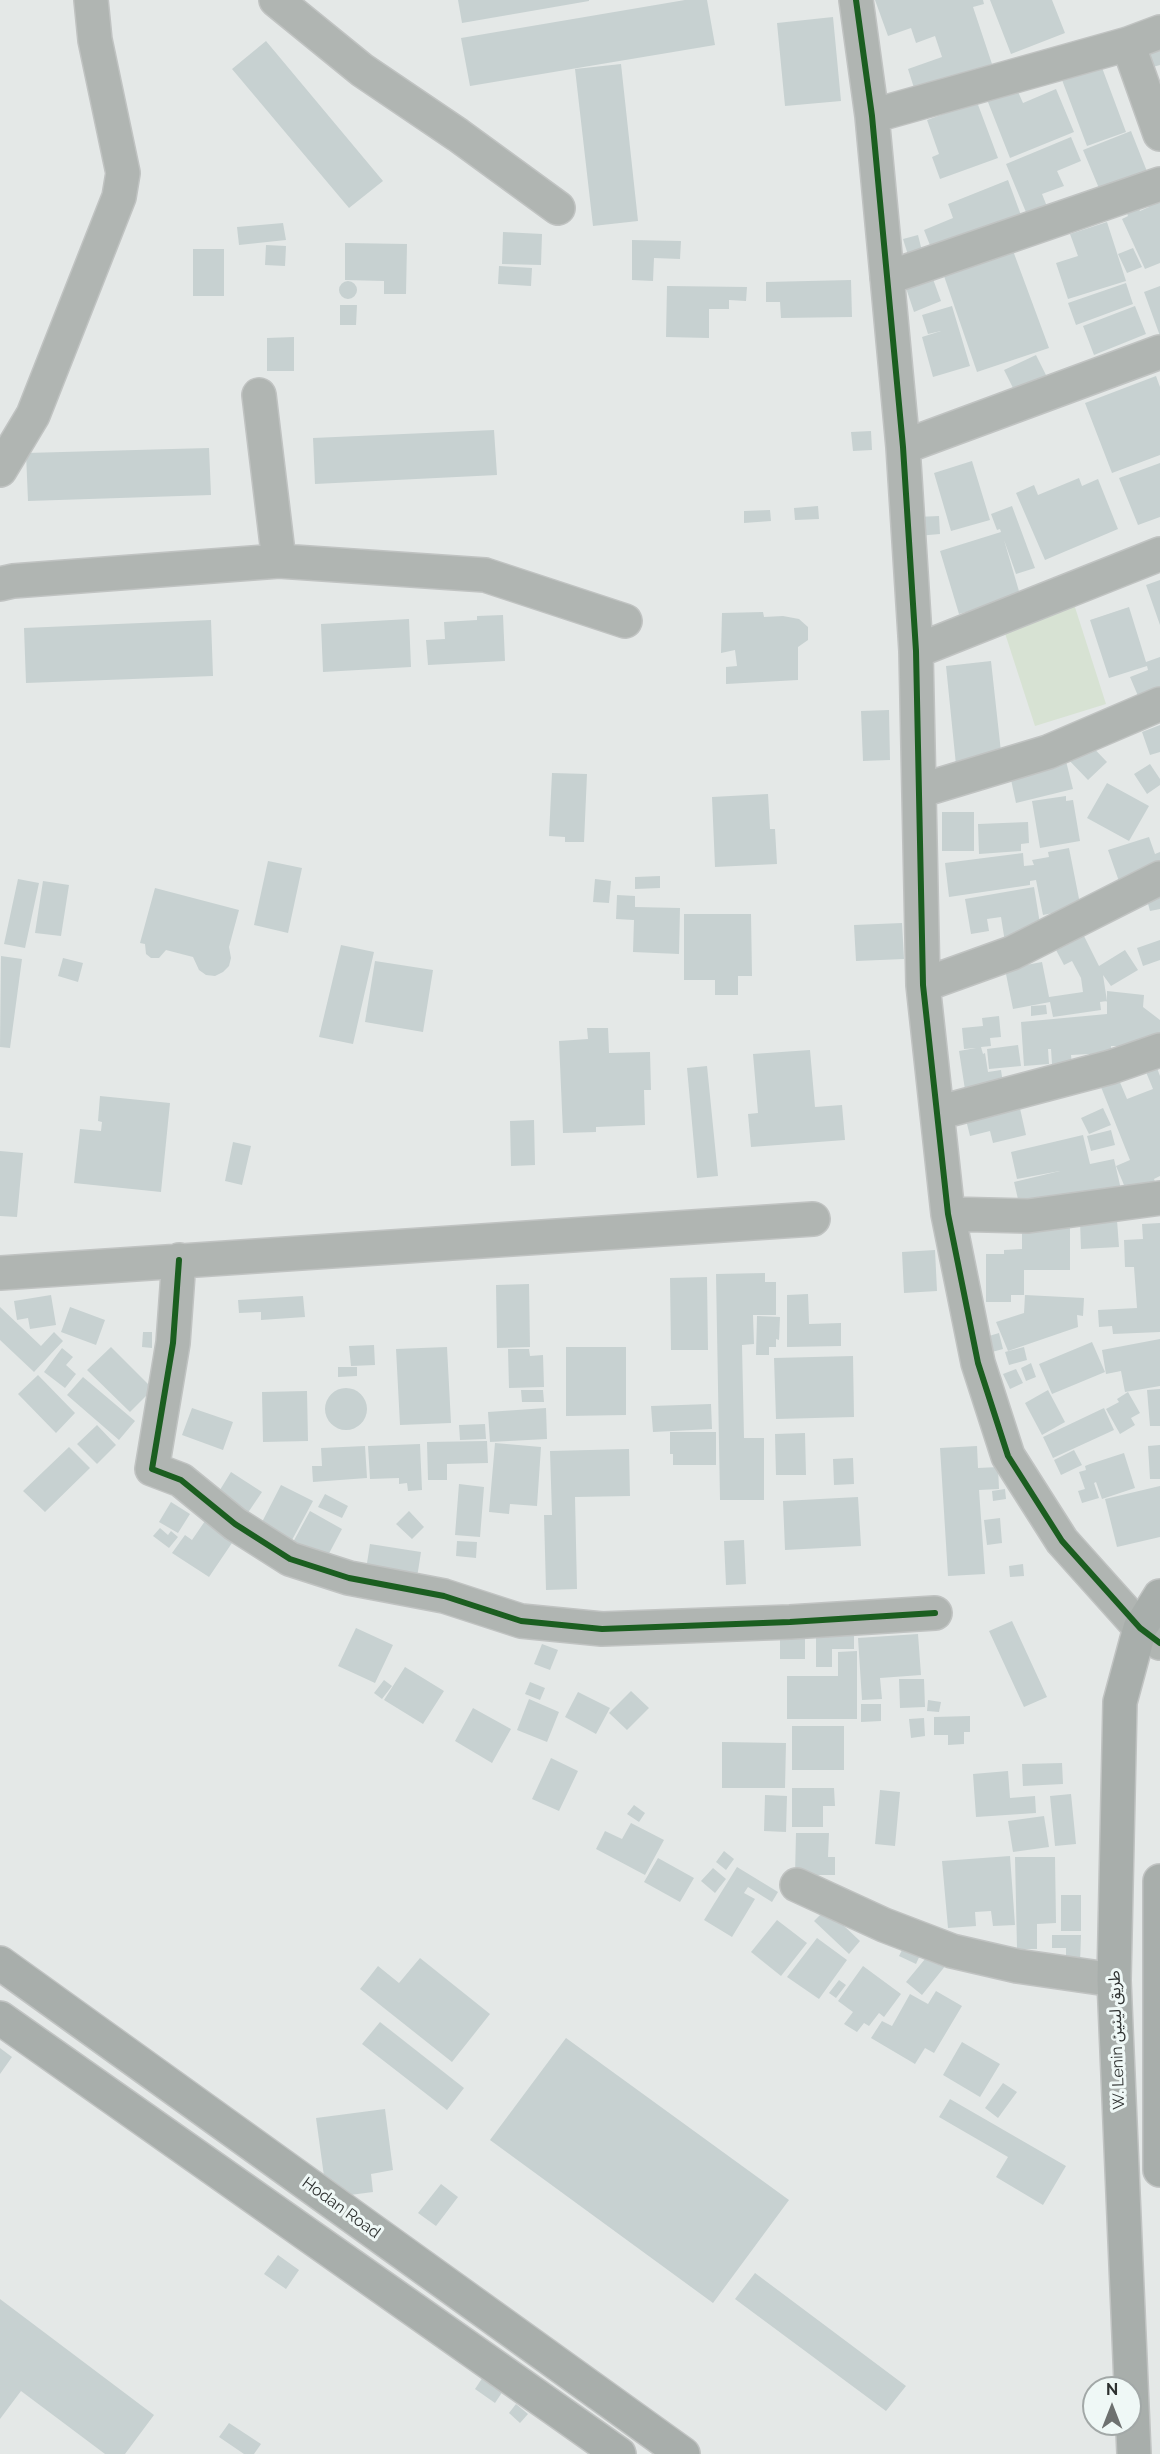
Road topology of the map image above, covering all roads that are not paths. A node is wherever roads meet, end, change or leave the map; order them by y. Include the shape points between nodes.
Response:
1 (91, 0) edge
2 (276, 0) edge
3 (856, 0) edge
4 (1160, 32) edge
5 (1128, 44) junction
6 (872, 116) junction
7 (1160, 134) edge
8 (1160, 184) edge
9 (558, 208) dead end
10 (887, 278) junction
11 (1160, 352) edge
12 (259, 395) dead end
13 (903, 447) junction
14 (0, 470) edge
15 (1160, 554) edge
16 (279, 561) junction
17 (0, 584) edge
18 (625, 621) dead end
19 (916, 651) junction
20 (1160, 704) edge
21 (919, 790) junction
22 (1160, 878) edge
23 (923, 985) junction
24 (1160, 1050) edge
25 (937, 1113) junction
26 (1160, 1198) edge
27 (948, 1215) junction
28 (813, 1219) dead end
29 (179, 1260) junction
30 (0, 1273) edge
31 (1160, 1596) edge
32 (935, 1613) dead end
33 (1150, 1635) edge
34 (797, 1885) dead end
35 (1159, 1889) edge
36 (1116, 1891) junction
37 (0, 1963) edge
38 (1114, 1980) junction
39 (0, 2018) edge
40 (1160, 2170) edge
41 (619, 2454) edge
42 (683, 2454) edge
43 (1134, 2454) edge

1 - 14 street via 95,40 123,173 119,197 33,415
2 - 9 street via 363,70
3 - 6 street
4 - 5 street
5 - 6 street
5 - 7 street
6 - 10 street
8 - 10 street
10 - 13 street
11 - 13 street
12 - 16 street
13 - 19 street
15 - 19 street
16 - 17 street
16 - 18 street via 485,575
19 - 21 street
20 - 21 street via 1048,752
21 - 23 street
22 - 23 street via 1012,953
23 - 25 street
24 - 25 street via 1111,1067
25 - 27 street
26 - 27 street via 1028,1216
27 - 33 street via 978,1363 1008,1456 1062,1541
28 - 29 street
29 - 30 street
29 - 32 street via 173,1343 152,1469 181,1480 235,1524 290,1559 349,1578 444,1596 521,1621 602,1629
31 - 33 main road, W. Lenin طريق لينين
33 - 36 main road, W. Lenin طريق لينين via 1120,1702
34 - 38 street via 952,1951 1017,1966
35 - 36 main road
35 - 40 main road
36 - 38 main road, W. Lenin طريق لينين
37 - 42 main road, Hodan Road
38 - 43 main road, W. Lenin طريق لينين
39 - 41 main road

